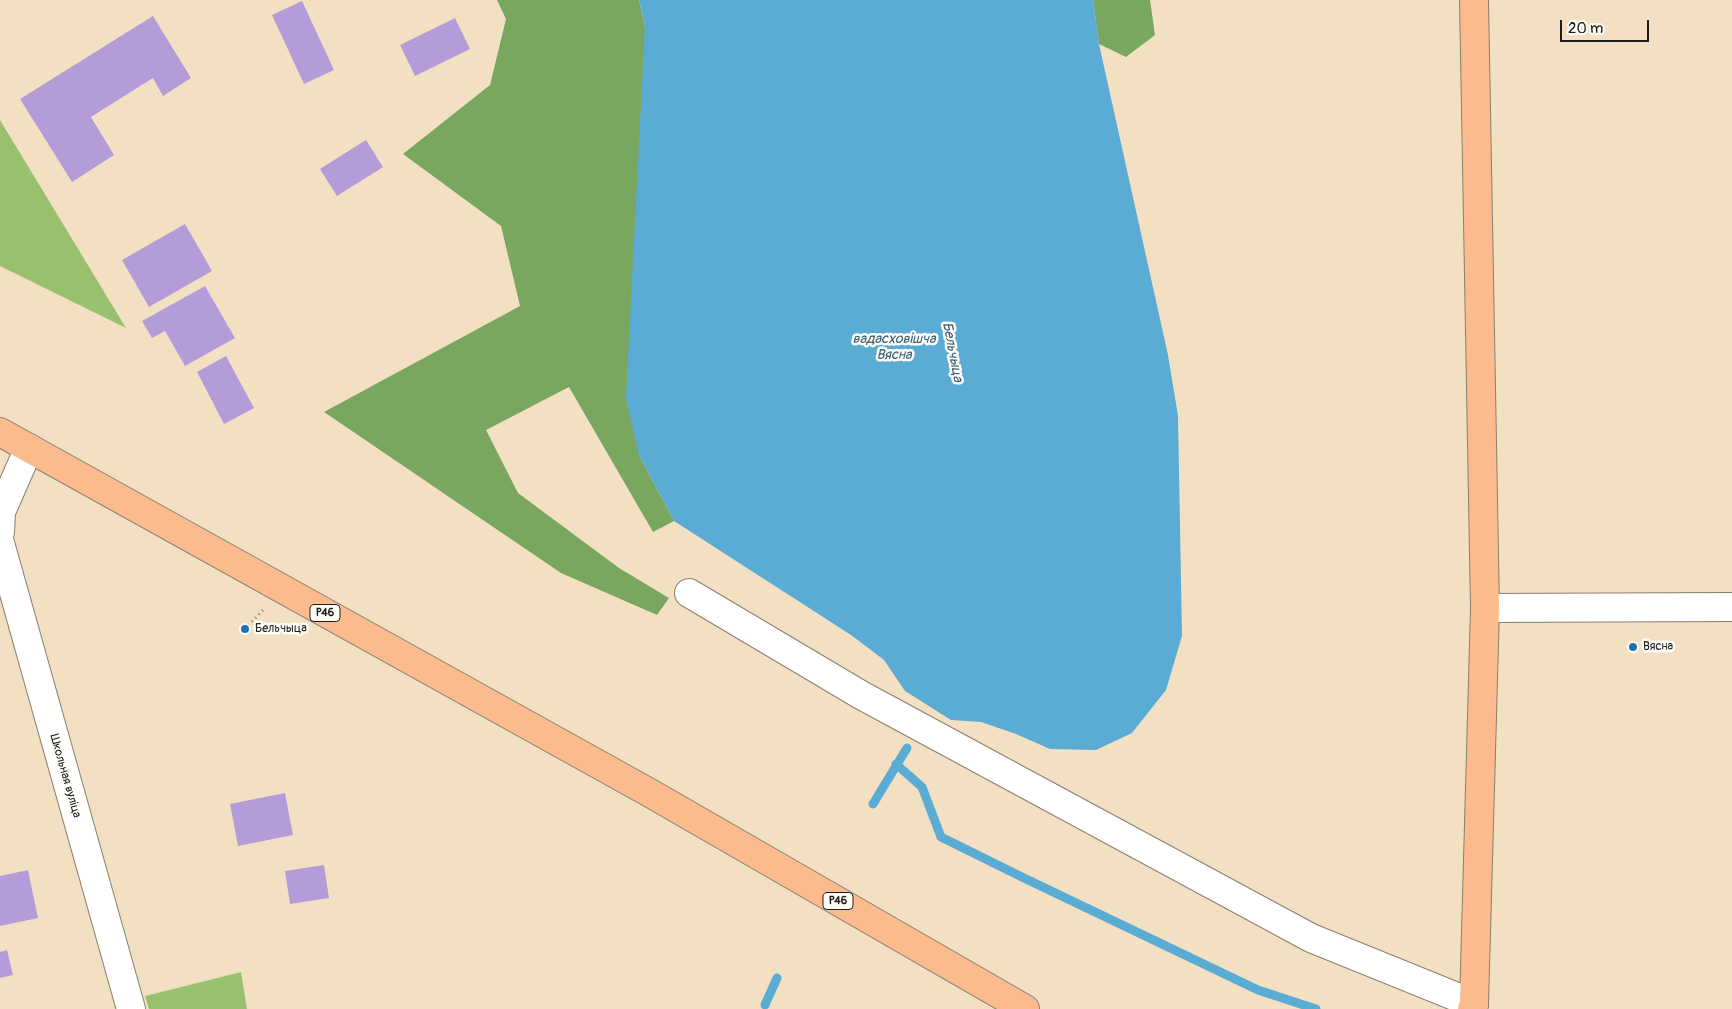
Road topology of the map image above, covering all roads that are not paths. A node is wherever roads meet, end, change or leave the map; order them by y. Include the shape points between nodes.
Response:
1 (1474, 0) edge
2 (0, 432) edge
3 (29, 448) junction
4 (0, 532) edge
5 (0, 543) edge
6 (689, 593) dead end
7 (1732, 607) edge
8 (1484, 608) junction
9 (1475, 1007) edge
10 (130, 1009) edge
11 (1025, 1009) edge

1 - 8 main road
2 - 3 main road, Р46
3 - 4 street via 1,512
3 - 11 main road, Р46 via 650,793
5 - 10 street, Школьная вуліца
6 - 9 street via 861,695 1311,938
7 - 8 street
8 - 9 main road

